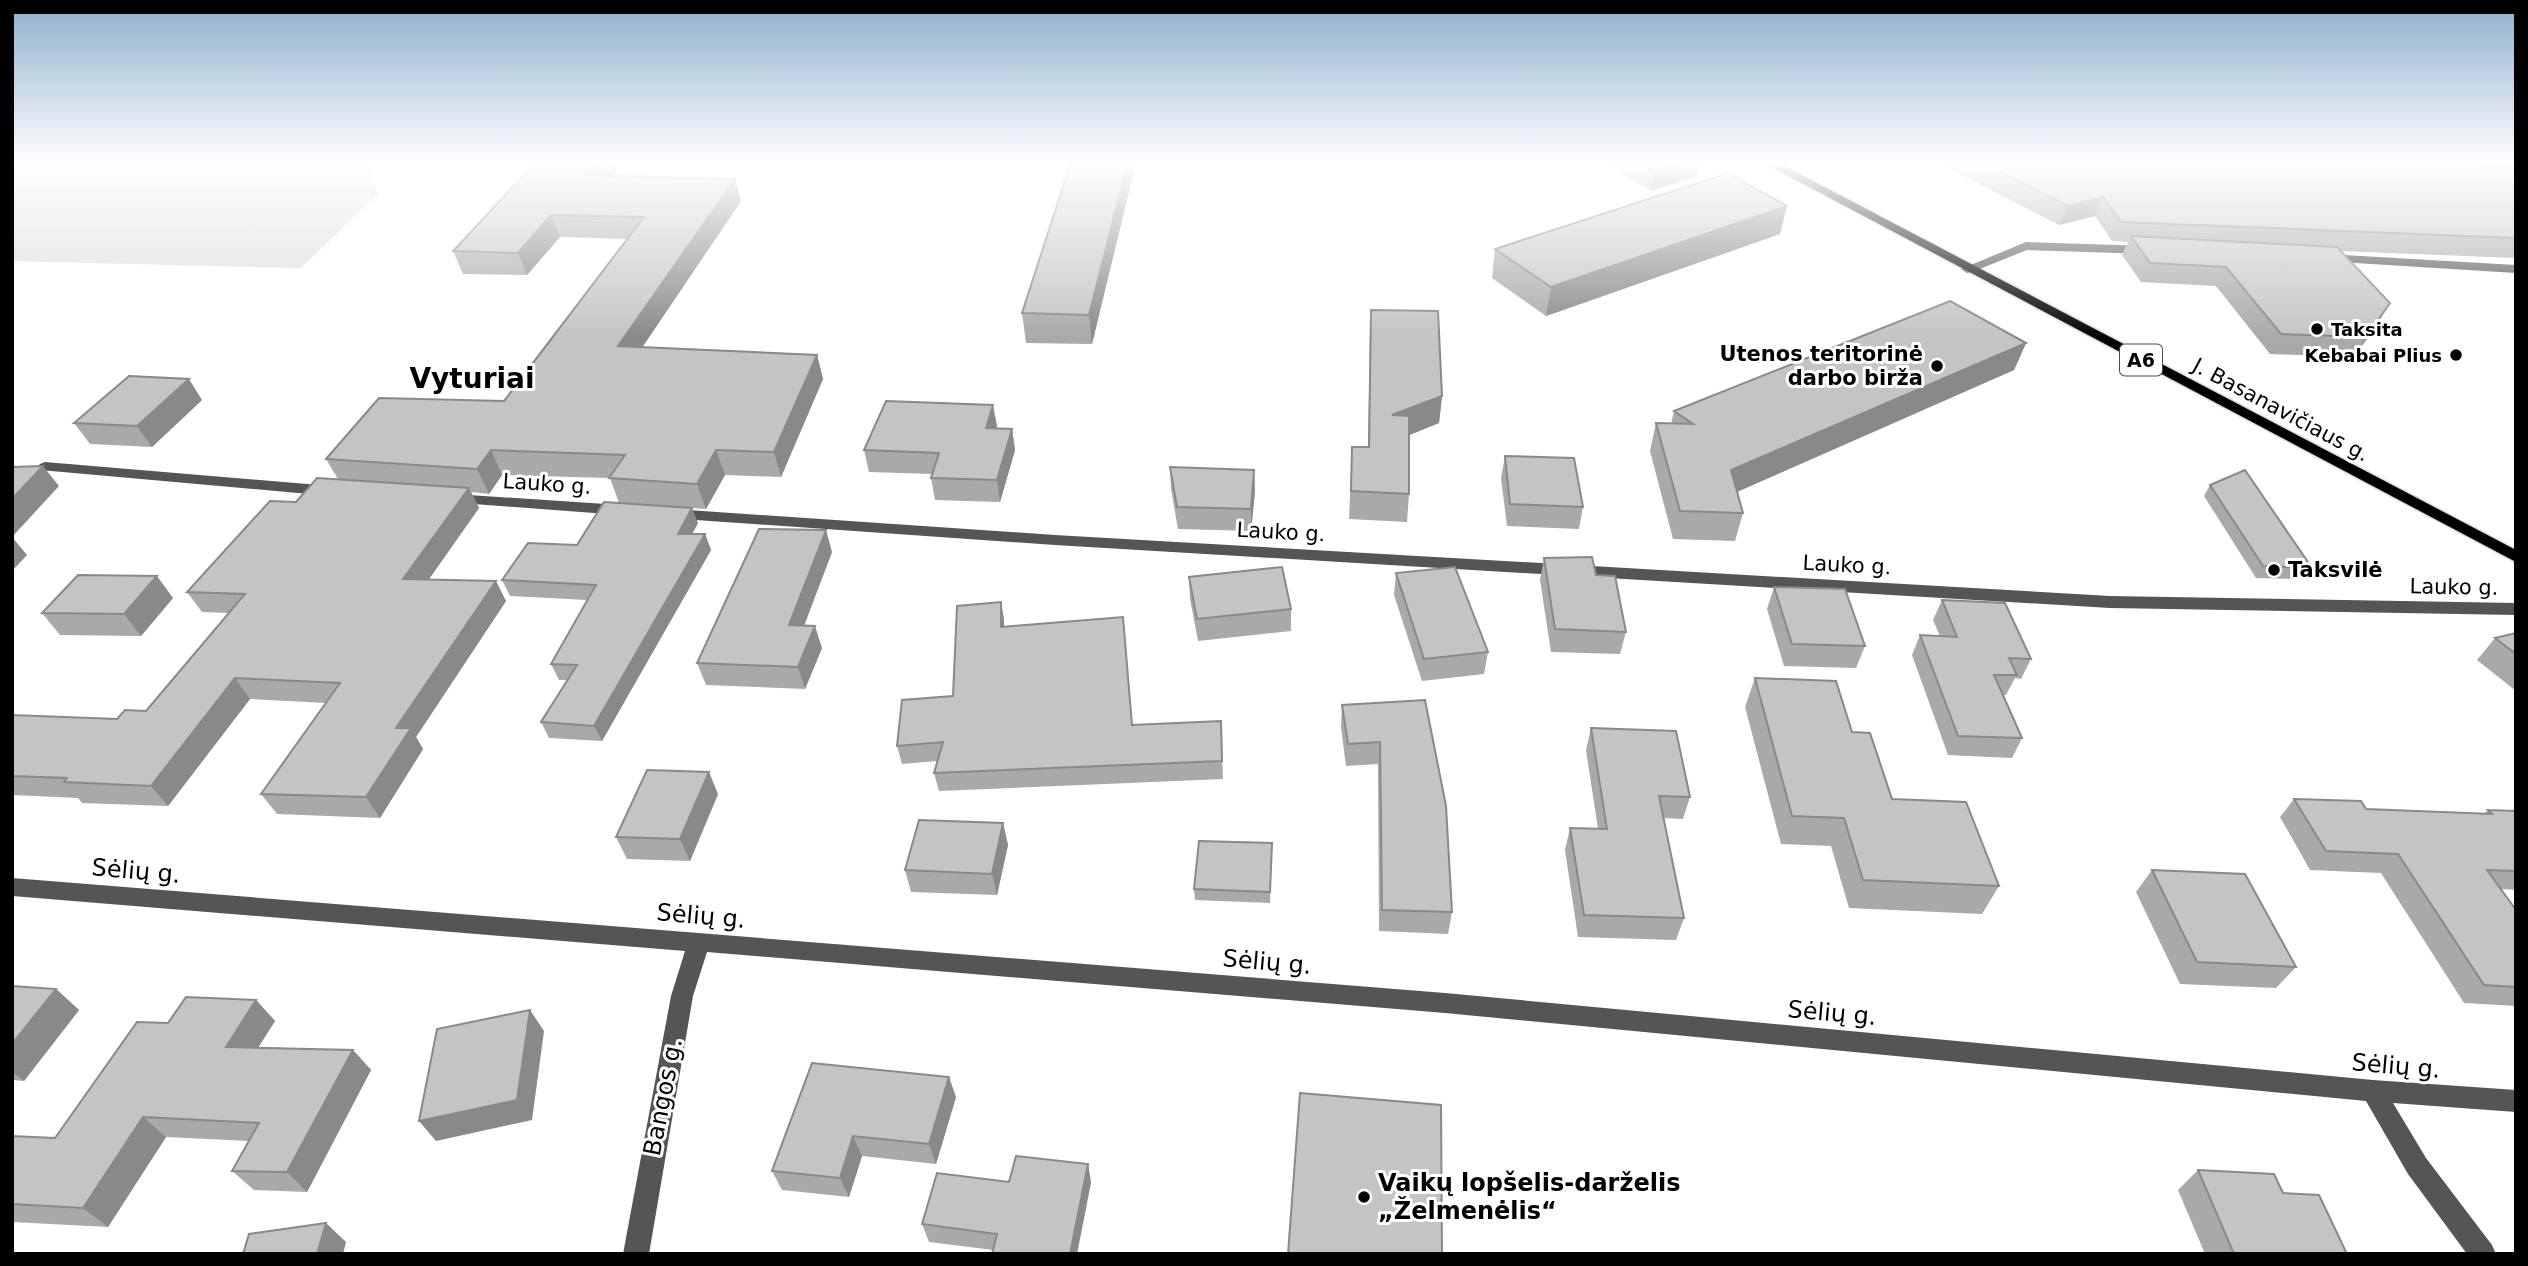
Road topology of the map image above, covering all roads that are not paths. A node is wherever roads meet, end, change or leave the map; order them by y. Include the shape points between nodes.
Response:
1 (1878, 221) edge
2 (2164, 251) edge
3 (2316, 258) edge
4 (1968, 269) junction
5 (2516, 269) edge
6 (45, 467) edge
7 (345, 492) edge
8 (443, 498) edge
9 (2516, 557) edge
10 (2516, 609) edge
11 (12, 887) edge
12 (699, 942) junction
13 (2372, 1091) junction
14 (2516, 1101) edge
15 (636, 1254) edge
16 (2483, 1254) edge

1 - 4 main road, J. Basanavičiaus g. / A6
2 - 4 street via 2026,246
3 - 5 street
4 - 9 main road, J. Basanavičiaus g. / A6
6 - 7 street
8 - 10 street, Lauko g. via 1055,540 2110,602
11 - 12 street, Sėlių g.
12 - 13 street, Sėlių g. via 1445,1003
12 - 15 street, Bangos g. via 682,996
13 - 14 street, Sėlių g.
13 - 16 street via 2417,1166

